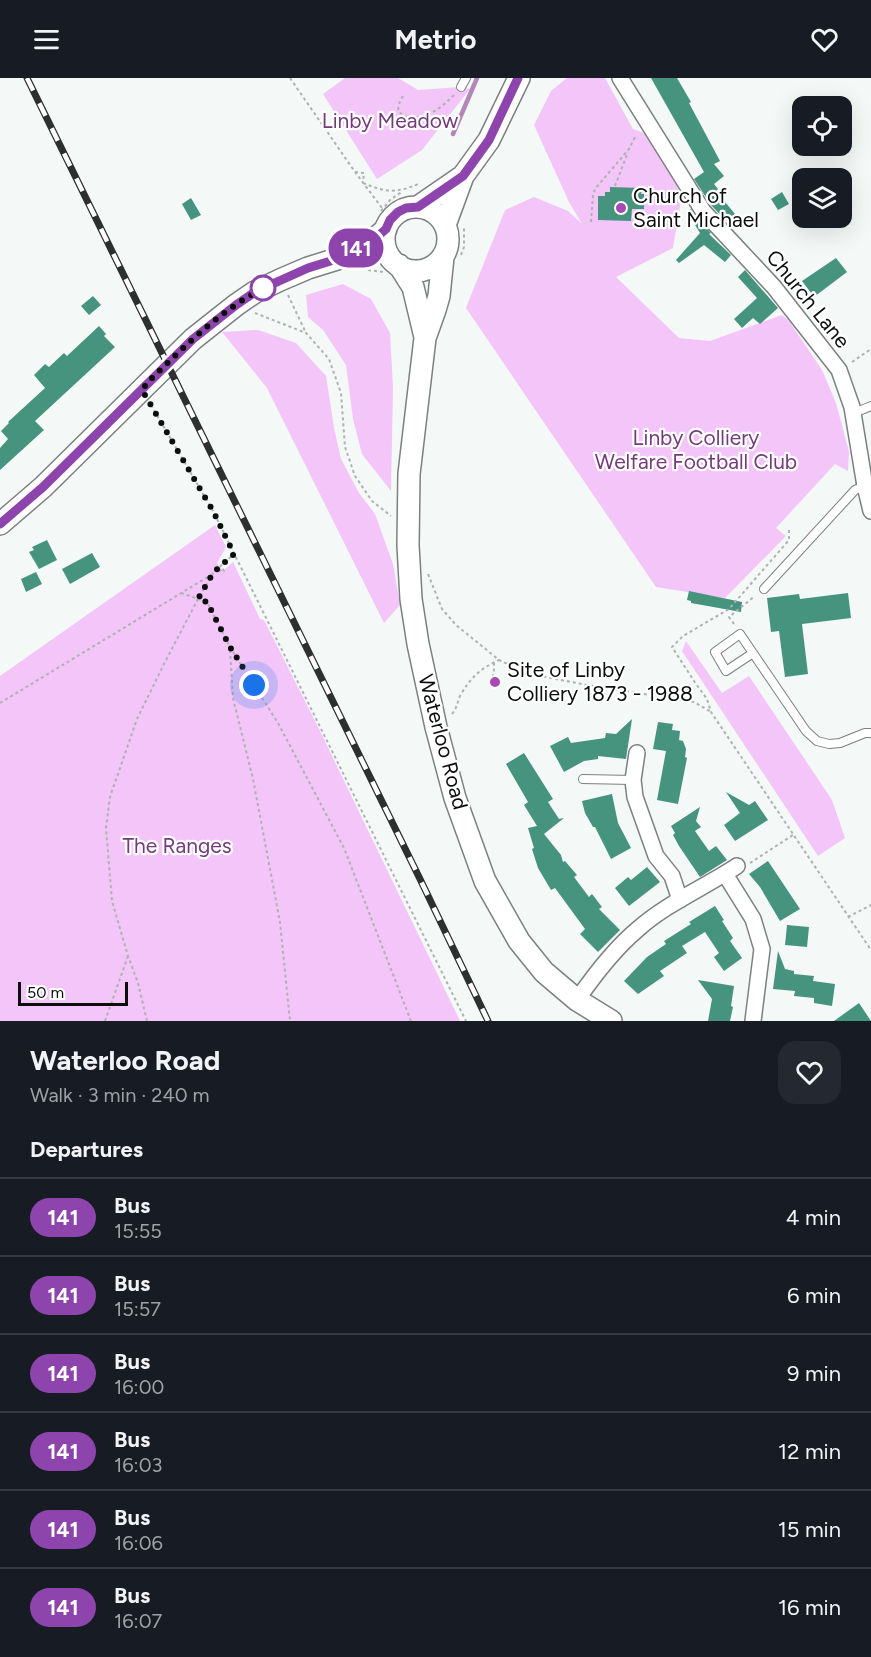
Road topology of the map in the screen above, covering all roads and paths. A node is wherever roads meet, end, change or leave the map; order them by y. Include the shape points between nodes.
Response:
1 (290, 78) edge
2 (466, 78) edge
3 (519, 78) edge
4 (620, 78) edge
5 (461, 87) joint
6 (403, 96) dead end
7 (646, 120) junction
8 (629, 149) junction
9 (355, 172) junction
10 (463, 176) junction
11 (363, 183) junction
12 (418, 184) dead end
13 (615, 186) dead end
14 (418, 207) junction
15 (382, 208) dead end
16 (591, 222) dead end
17 (454, 224) junction
18 (386, 229) junction
19 (452, 256) junction
20 (337, 259) junction
21 (396, 263) junction
22 (280, 280) junction
23 (236, 305) junction
24 (306, 333) junction
25 (425, 338) junction
26 (871, 349) edge
27 (839, 370) junction
28 (142, 390) junction
29 (871, 406) edge
30 (854, 413) junction
31 (865, 486) junction
32 (871, 511) edge
33 (0, 524) edge
34 (407, 524) junction
35 (789, 530) dead end
36 (234, 554) junction
37 (426, 566) dead end
38 (213, 573) junction
39 (764, 589) joint
40 (181, 593) junction
41 (198, 599) junction
42 (740, 634) junction
43 (230, 647) junction
44 (753, 653) junction
45 (499, 660) junction
46 (494, 662) junction
47 (491, 683) dead end
48 (0, 703) edge
49 (711, 712) junction
50 (437, 729) junction
51 (871, 733) edge
52 (637, 753) dead end
53 (583, 779) dead end
54 (633, 780) junction
55 (793, 835) junction
56 (731, 870) junction
57 (680, 900) junction
58 (871, 905) edge
59 (848, 917) junction
60 (871, 950) edge
61 (128, 956) junction
62 (577, 1000) junction
63 (105, 1021) edge
64 (147, 1021) edge
65 (290, 1021) edge
66 (411, 1021) edge
67 (466, 1021) edge
68 (611, 1021) edge
69 (753, 1021) edge

1 - 9 path
2 - 5 lane
3 - 10 main road via 489,140
4 - 7 street, Church Lane
5 - 6 path via 443,106 417,118 403,116 398,110
7 - 8 path
7 - 27 street, Church Lane via 703,211 774,287
8 - 13 path
8 - 16 path via 595,189
9 - 11 path
9 - 11 path via 364,173
10 - 14 main road
10 - 17 main road
11 - 12 path via 384,191 403,191
11 - 15 path
14 - 17 main road
14 - 18 main road via 398,212
17 - 19 main road via 447,249
17 - 19 path via 465,229 464,247
18 - 20 main road
18 - 21 main road via 386,249
19 - 21 main road via 426,269 415,270
19 - 25 main road, Waterloo Road
20 - 21 main road via 367,258
20 - 22 main road
21 - 25 main road, Waterloo Road via 413,287
22 - 23 main road
22 - 24 path
23 - 24 path
23 - 28 main road via 193,339
24 - 34 path via 329,359 341,393 345,447 356,476 372,501
25 - 34 main road, Waterloo Road
26 - 27 path
27 - 30 street, Church Lane
28 - 33 main road
28 - 36 path
29 - 30 lane
30 - 31 street, Church Lane
31 - 32 street, Church Lane
31 - 39 lane via 855,490
34 - 50 main road, Waterloo Road via 413,610
35 - 49 path via 789,540 729,609 683,636 672,647 707,699
36 - 38 path
36 - 67 path
37 - 45 path via 442,609
38 - 40 path
38 - 41 path
39 - 42 path via 729,617
40 - 41 path
40 - 48 path
41 - 43 path via 207,602
41 - 61 path via 137,719 110,797 106,828 112,901
42 - 44 lane
42 - 44 lane via 715,652 726,671
43 - 65 path via 233,698 280,922
43 - 66 path via 278,723 344,848
44 - 51 lane via 817,741 840,743
45 - 46 path
45 - 49 path via 530,674 694,702
46 - 47 path
46 - 50 path via 473,676 456,710
49 - 55 path
50 - 62 main road, Waterloo Road via 455,798 485,881 519,941 544,972
52 - 54 street
53 - 54 lane
54 - 57 street via 635,797 656,856 672,876
55 - 56 path via 747,865
55 - 59 path
56 - 57 street
56 - 69 street via 762,949
57 - 62 street via 638,928 600,967
58 - 59 path
59 - 60 path
61 - 63 path
61 - 64 path
62 - 68 main road, Waterloo Road

